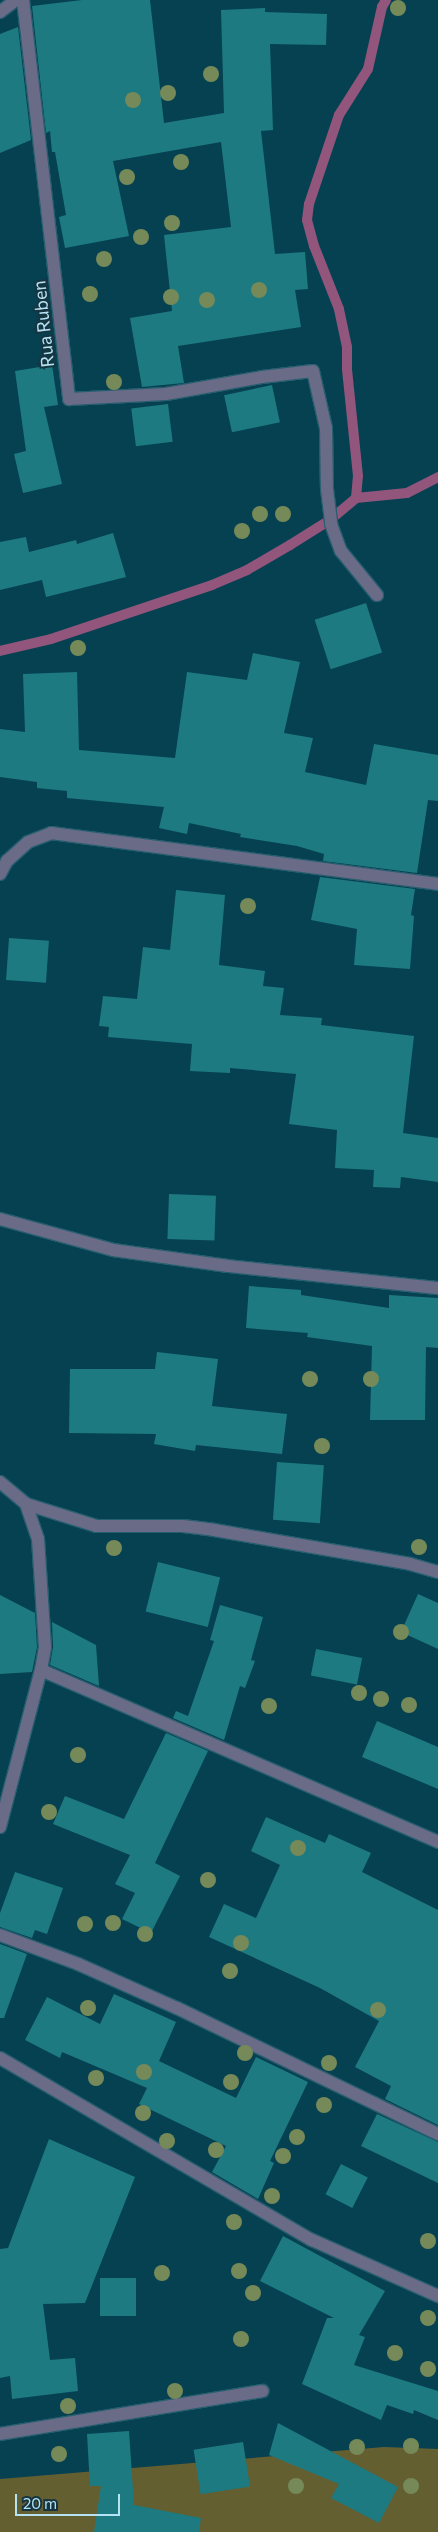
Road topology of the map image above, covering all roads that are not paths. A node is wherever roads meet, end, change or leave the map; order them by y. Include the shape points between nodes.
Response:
1 (16, 0) edge
2 (23, 0) edge
3 (0, 12) edge
4 (377, 595) dead end
5 (0, 874) edge
6 (438, 884) edge
7 (0, 1219) edge
8 (438, 1288) edge
9 (0, 1482) edge
10 (26, 1504) junction
11 (438, 1572) edge
12 (41, 1670) junction
13 (0, 1827) edge
14 (438, 1842) edge
15 (0, 1935) edge
16 (0, 2058) edge
17 (438, 2134) edge
18 (438, 2296) edge
19 (263, 2391) dead end
20 (0, 2434) edge

1 - 3 street
2 - 4 street, Rua Ruben via 69,399 166,394 262,377 313,372 326,428 331,524 341,551
5 - 6 street via 7,861 28,842 51,833
7 - 8 street via 113,1250 228,1266
9 - 10 street
10 - 11 street via 96,1526 183,1526 214,1530 410,1564
10 - 12 street via 38,1539 45,1647
12 - 13 street
12 - 14 street
15 - 17 street via 78,1964 177,2008
16 - 18 street via 312,2240
19 - 20 street

